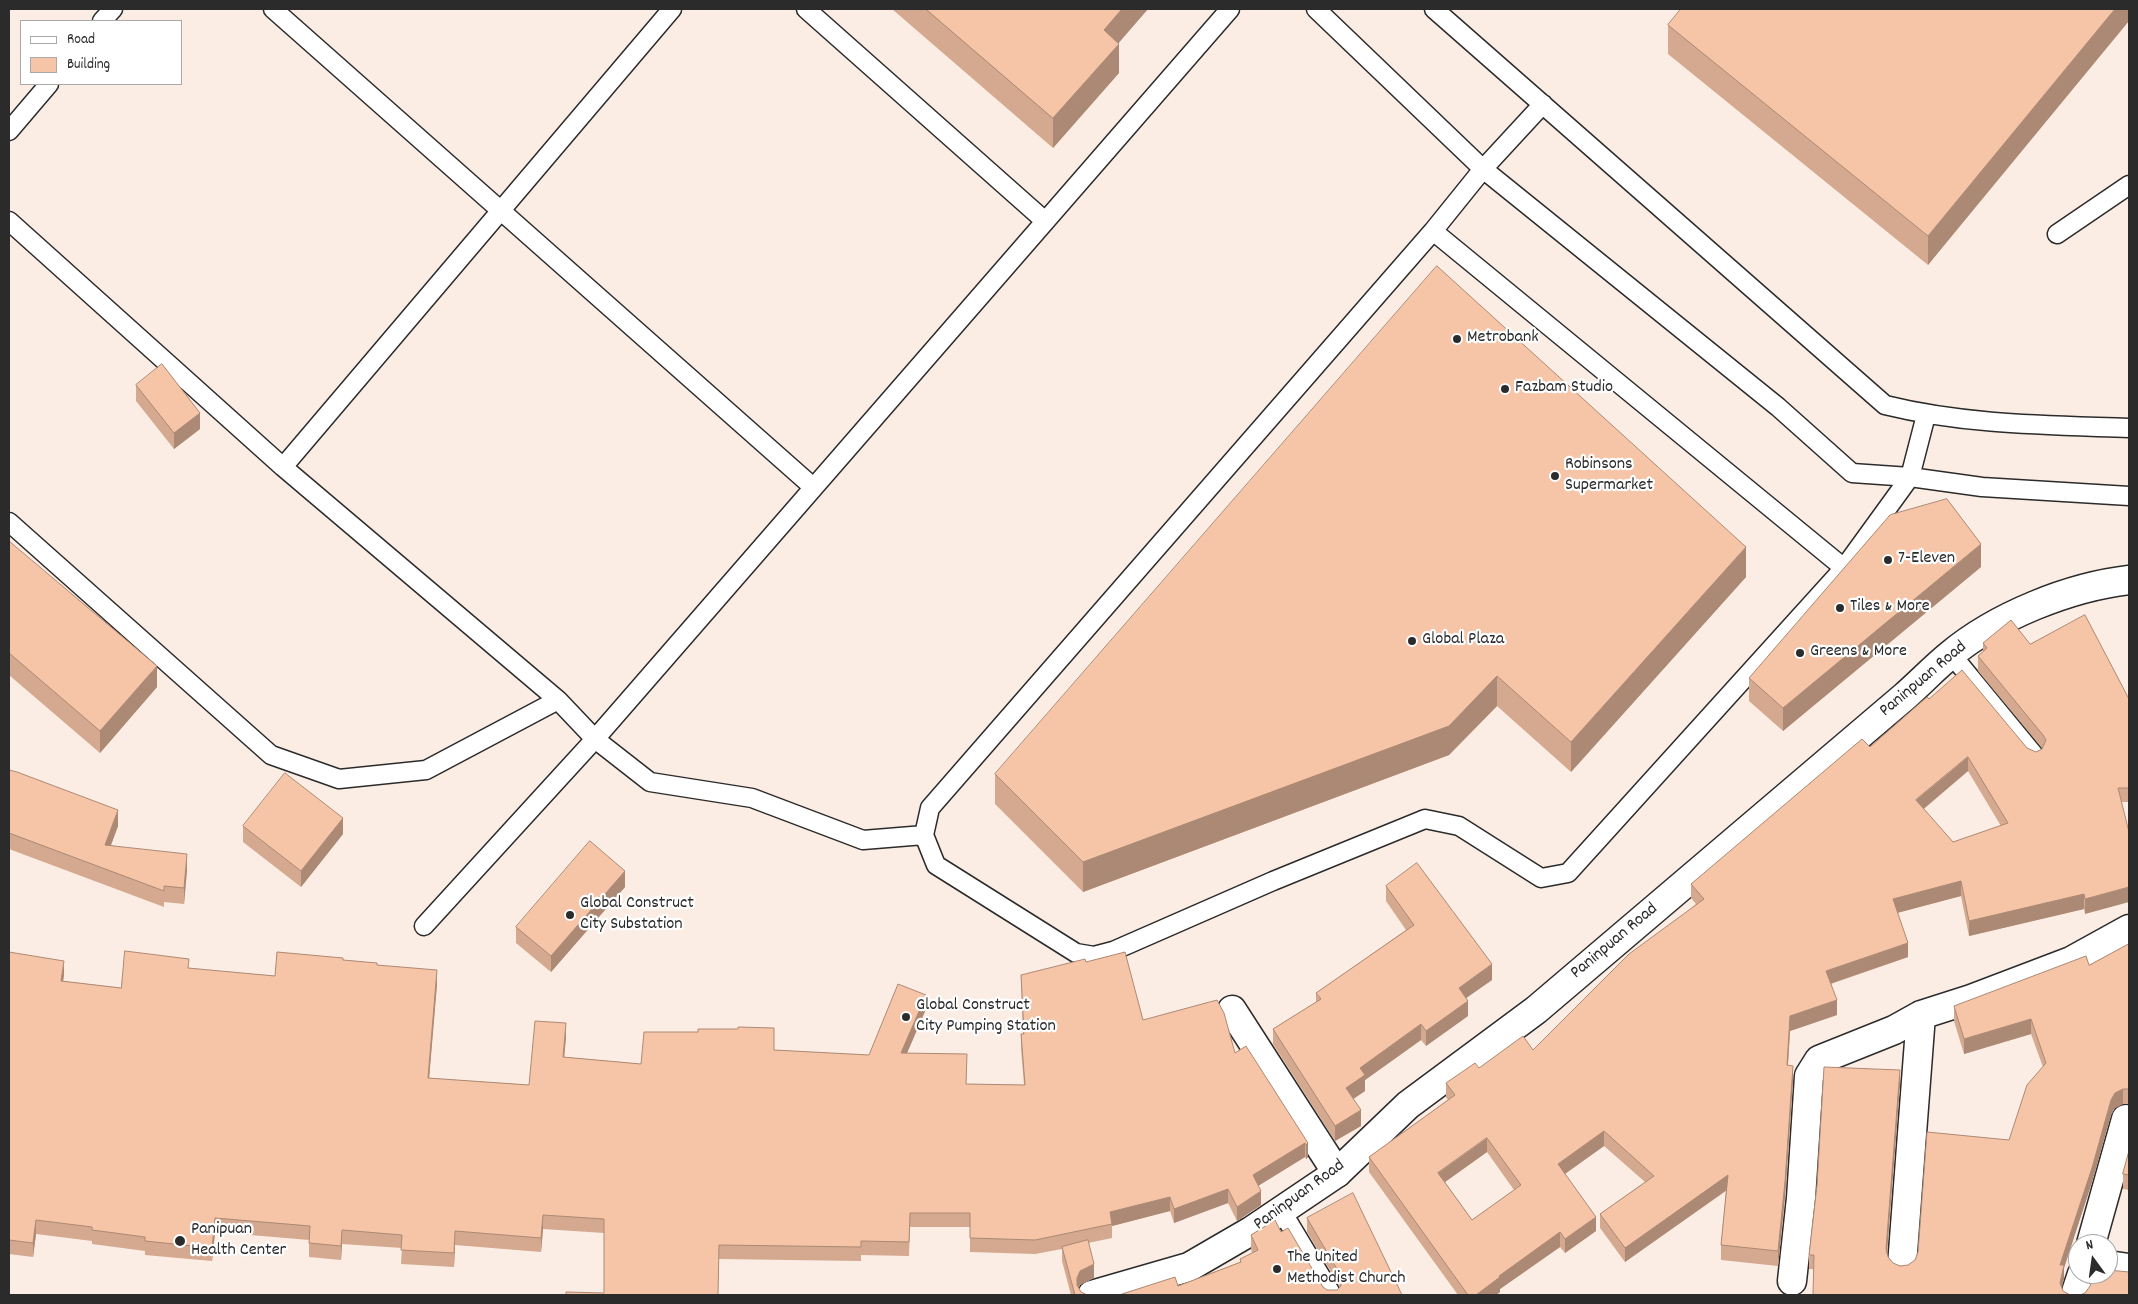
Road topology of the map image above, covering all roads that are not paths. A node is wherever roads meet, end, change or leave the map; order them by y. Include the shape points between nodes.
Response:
1 (113, 9) edge
2 (273, 9) edge
3 (672, 9) edge
4 (806, 9) edge
5 (1230, 9) edge
6 (1316, 9) edge
7 (1434, 9) edge
8 (103, 20) edge
9 (48, 85) edge
10 (1543, 104) junction
11 (9, 131) edge
12 (1483, 168) junction
13 (2129, 185) edge
14 (500, 210) junction
15 (9, 221) edge
16 (1044, 221) junction
17 (1433, 231) junction
18 (2057, 234) dead end
19 (1926, 415) junction
20 (2129, 428) edge
21 (283, 467) junction
22 (1910, 477) junction
23 (814, 487) junction
24 (2129, 496) edge
25 (9, 522) edge
26 (1844, 568) junction
27 (2129, 580) edge
28 (1951, 654) junction
29 (558, 700) junction
30 (595, 739) junction
31 (2035, 756) edge
32 (924, 835) junction
33 (424, 926) dead end
34 (2129, 929) edge
35 (1232, 1010) dead end
36 (1921, 1015) junction
37 (2126, 1119) dead end
38 (1337, 1173) junction
39 (1281, 1210) junction
40 (2094, 1234) edge
41 (1902, 1265) edge
42 (1792, 1281) dead end
43 (1092, 1295) edge
44 (1332, 1295) edge

1 - 8 lane
2 - 14 lane
3 - 14 lane
4 - 16 lane
5 - 16 lane
6 - 12 lane
7 - 10 lane
9 - 11 lane
10 - 12 lane
10 - 19 lane via 1885,405
12 - 17 lane
12 - 22 lane via 1778,407 1852,473
13 - 18 lane
14 - 21 lane
14 - 23 lane
15 - 21 lane
16 - 23 lane
17 - 26 lane
17 - 32 lane via 930,808
19 - 20 lane via 1988,422
19 - 22 lane
21 - 29 lane
22 - 24 lane via 1982,487
22 - 26 lane
23 - 30 lane
25 - 29 lane via 271,756 339,779 426,770
26 - 32 lane via 1568,873 1541,878 1459,826 1425,819 1113,951 1094,956 1076,953 936,865
27 - 28 main road, Paninpuan Road via 2106,583 2031,606
28 - 31 lane
28 - 38 main road, Paninpuan Road via 1536,1010 1408,1105
29 - 30 lane
30 - 32 lane via 650,782 752,798 863,840
30 - 33 lane
34 - 36 main road via 2071,961
35 - 38 main road
36 - 41 main road
36 - 42 main road via 1894,1030 1819,1060 1809,1076
37 - 40 main road
38 - 39 main road, Paninpuan Road
39 - 43 main road, Paninpuan Road via 1251,1232 1189,1268
39 - 44 lane

